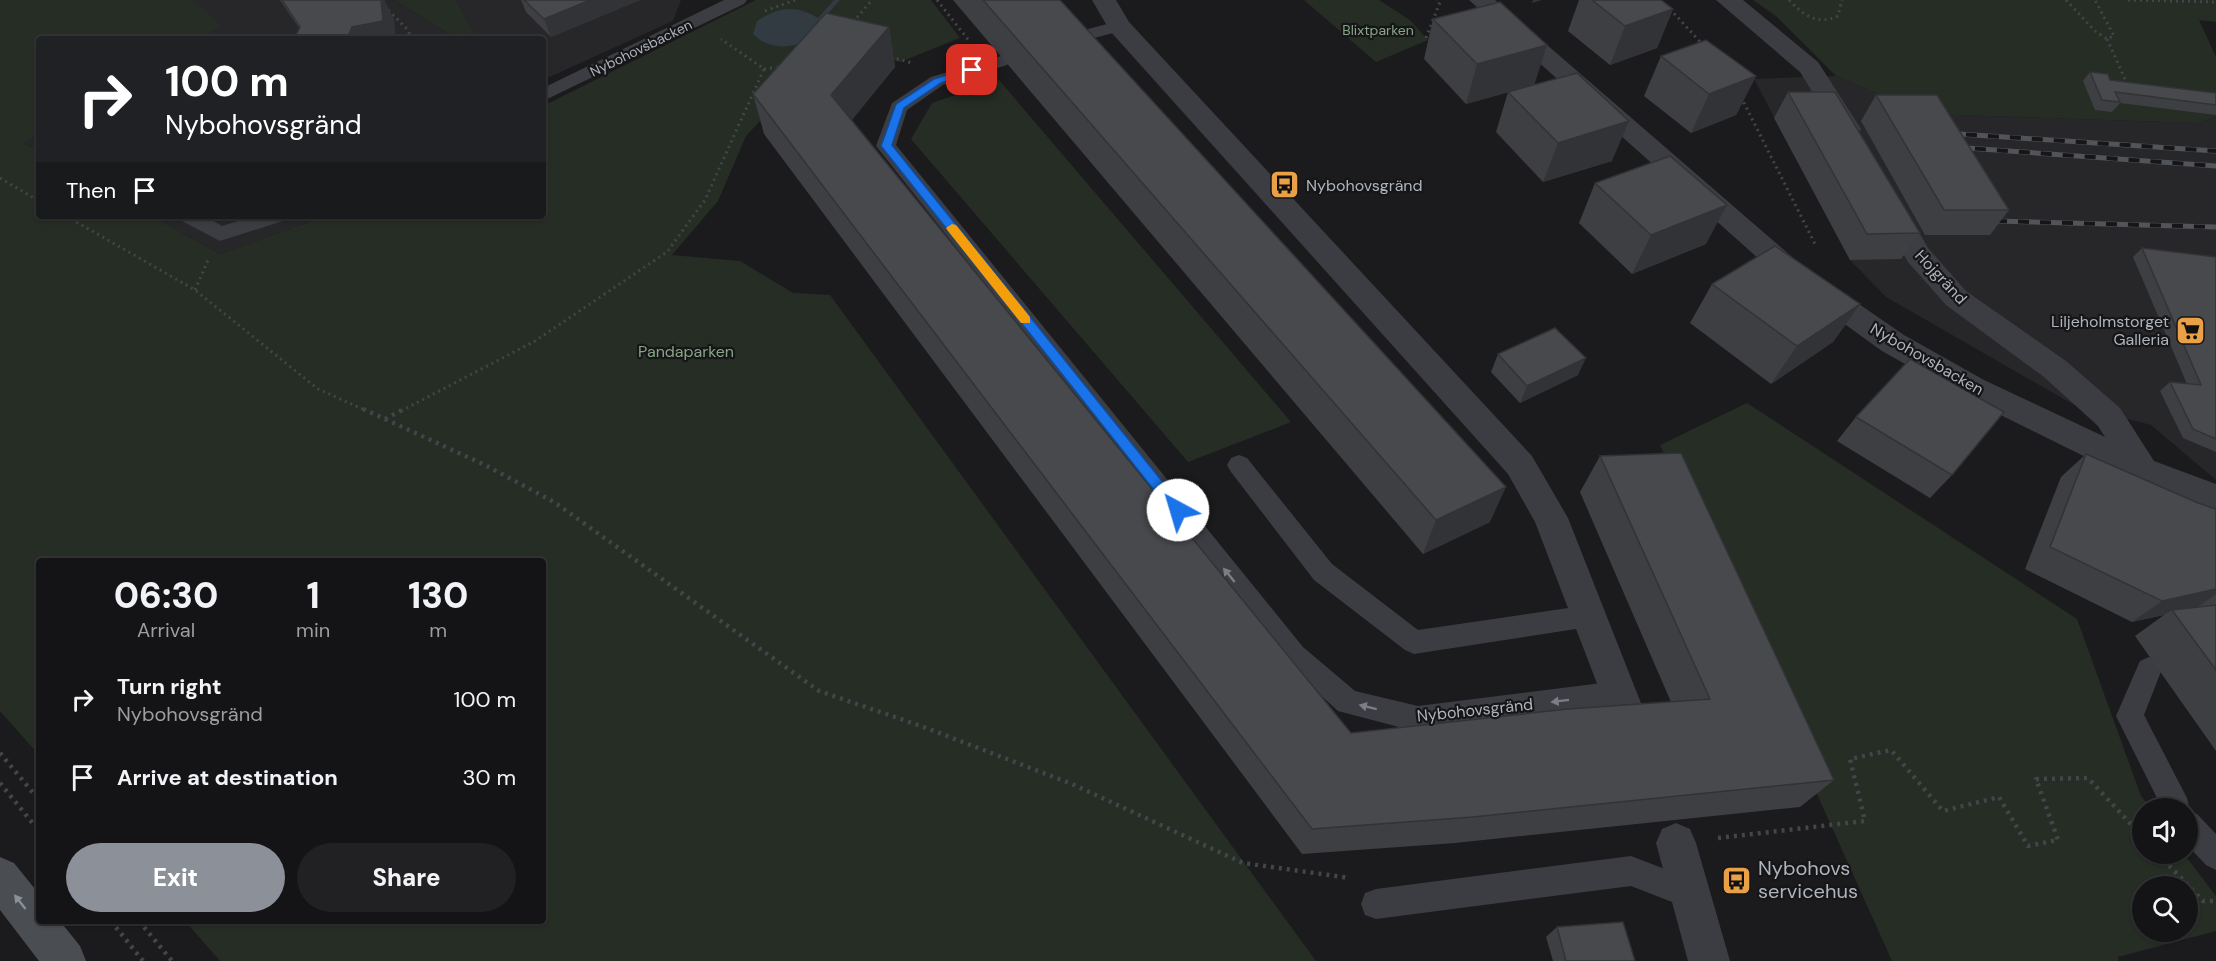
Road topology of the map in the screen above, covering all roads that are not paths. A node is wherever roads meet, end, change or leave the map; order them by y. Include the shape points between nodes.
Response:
1 (738, 0) edge
2 (1481, 0) edge
3 (1728, 0) edge
4 (1111, 13) edge
5 (1067, 40) edge
6 (995, 63) road end
7 (546, 94) edge
8 (1861, 154) edge
9 (1878, 184) edge
10 (194, 219) edge
11 (267, 219) edge
12 (1239, 465) dead end
13 (2142, 470) junction
14 (2216, 498) edge
15 (1589, 616) junction
16 (2149, 669) dead end
17 (1618, 693) junction
18 (1629, 721) edge
19 (2172, 798) edge
20 (2198, 836) edge
21 (1676, 843) road end
22 (2216, 855) edge
23 (0, 877) edge
24 (1690, 894) junction
25 (1376, 904) dead end
26 (36, 924) edge
27 (36, 924) edge
28 (65, 961) edge
29 (1709, 961) edge

1 - 7 lane, Nybohovsbacken
2 - 13 street, Nybohovsbacken via 1788,269 1893,343 1973,388
3 - 8 street via 1809,67
4 - 5 lane
4 - 15 street via 1520,465 1551,518
17 -> 6 lane, Nybohovsgränd via 1418,719 1347,702 1294,655 886,146 899,107 937,81
9 - 13 street, Hojgränd via 1918,255 1956,298 2055,369 2109,417
10 - 11 lane via 220,234
12 - 15 lane via 1323,572 1414,642
13 - 14 street, Nybohovsbacken
15 - 17 street
16 - 19 lane via 2130,716
17 - 18 street
20 - 22 lane
21 - 24 street
27 -> 23 street
24 - 25 lane via 1631,872
24 - 29 street
28 -> 26 street

